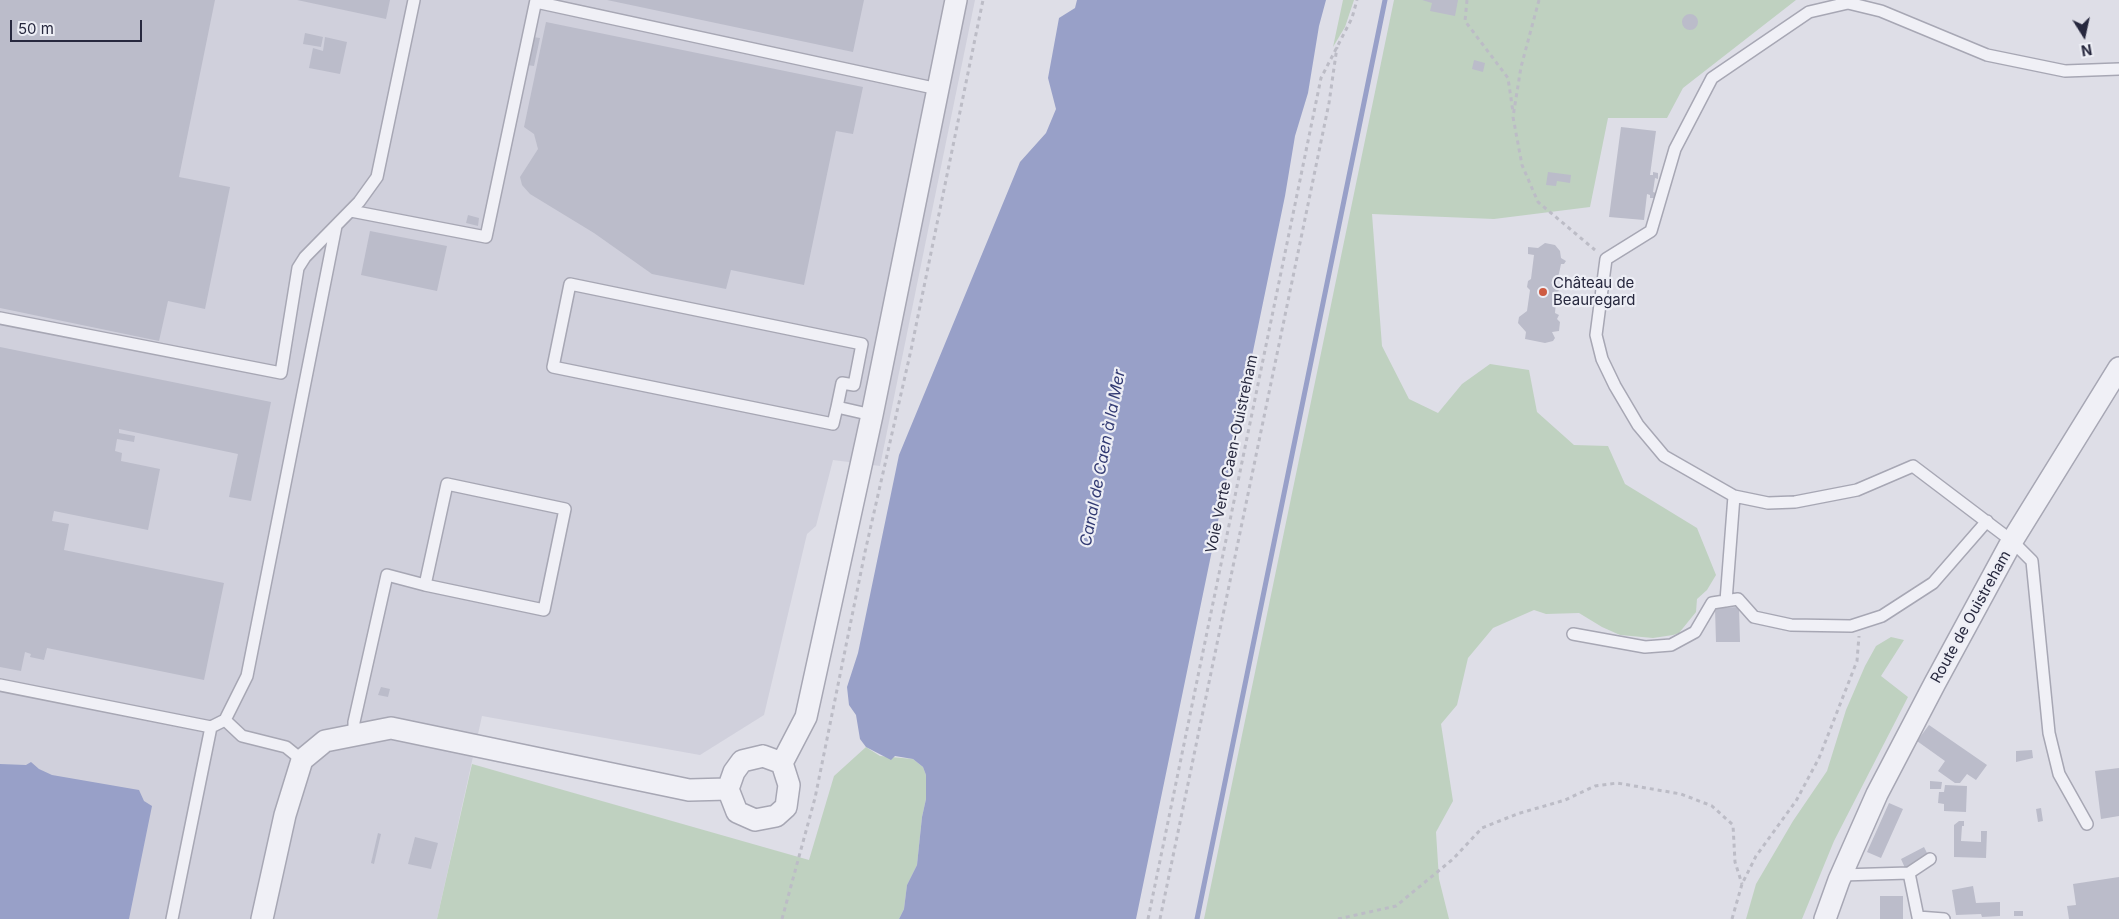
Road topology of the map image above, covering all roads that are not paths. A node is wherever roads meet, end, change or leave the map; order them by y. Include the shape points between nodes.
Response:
1 (414, 0) edge
2 (956, 0) edge
3 (536, 1) edge
4 (1848, 2) edge
5 (2119, 70) edge
6 (938, 89) junction
7 (351, 210) junction
8 (336, 226) junction
9 (0, 318) edge
10 (2119, 368) edge
11 (837, 407) junction
12 (872, 415) junction
13 (1734, 496) junction
14 (1986, 520) junction
15 (2012, 541) junction
16 (425, 585) junction
17 (1726, 601) junction
18 (1572, 634) dead end
19 (0, 685) edge
20 (225, 720) junction
21 (211, 726) junction
22 (354, 734) junction
23 (302, 760) junction
24 (782, 763) junction
25 (728, 789) junction
26 (2087, 824) dead end
27 (1930, 859) dead end
28 (1909, 873) junction
29 (1841, 875) junction
30 (172, 919) edge
31 (262, 919) edge
32 (1826, 919) edge
33 (1944, 919) edge

1 - 7 lane via 377,177
2 - 6 street
3 - 6 lane
3 - 7 lane via 486,237
4 - 5 lane via 1881,11 1987,55 2065,71
4 - 13 lane via 1809,12 1712,78 1675,149 1651,231 1606,259 1596,335 1602,359 1615,386 1638,424 1664,456
6 - 12 street
7 - 8 lane
8 - 9 lane via 298,268 280,373
8 - 20 lane via 247,676
10 - 15 street, Route de Ouistreham
11 - 11 lane via 833,424 553,367 570,284 862,344 854,385 842,383
11 - 12 lane
12 - 24 street via 806,717
13 - 14 lane via 1768,503 1813,499 1858,490 1913,466
13 - 17 lane
14 - 15 lane
14 - 17 lane via 1934,583 1882,616 1851,626 1792,625 1754,617 1738,599
15 - 26 lane via 2032,561 2049,733 2059,774
15 - 29 street, Route de Ouistreham via 1876,794
16 - 16 lane via 544,610 565,509 447,484
16 - 22 lane via 387,575
17 - 18 lane via 1712,603 1695,632 1671,645 1644,647
19 - 21 lane
20 - 21 lane
20 - 23 lane via 242,736 286,747
21 - 30 lane
22 - 23 street via 326,741
22 - 25 street via 390,728 689,790
23 - 31 street via 285,815
24 - 25 street via 763,756 742,761
24 - 25 street via 789,785 786,807 776,816 755,820 737,812
27 - 28 lane
28 - 29 lane
28 - 33 lane via 1918,917
29 - 32 street, Route de Ouistreham

